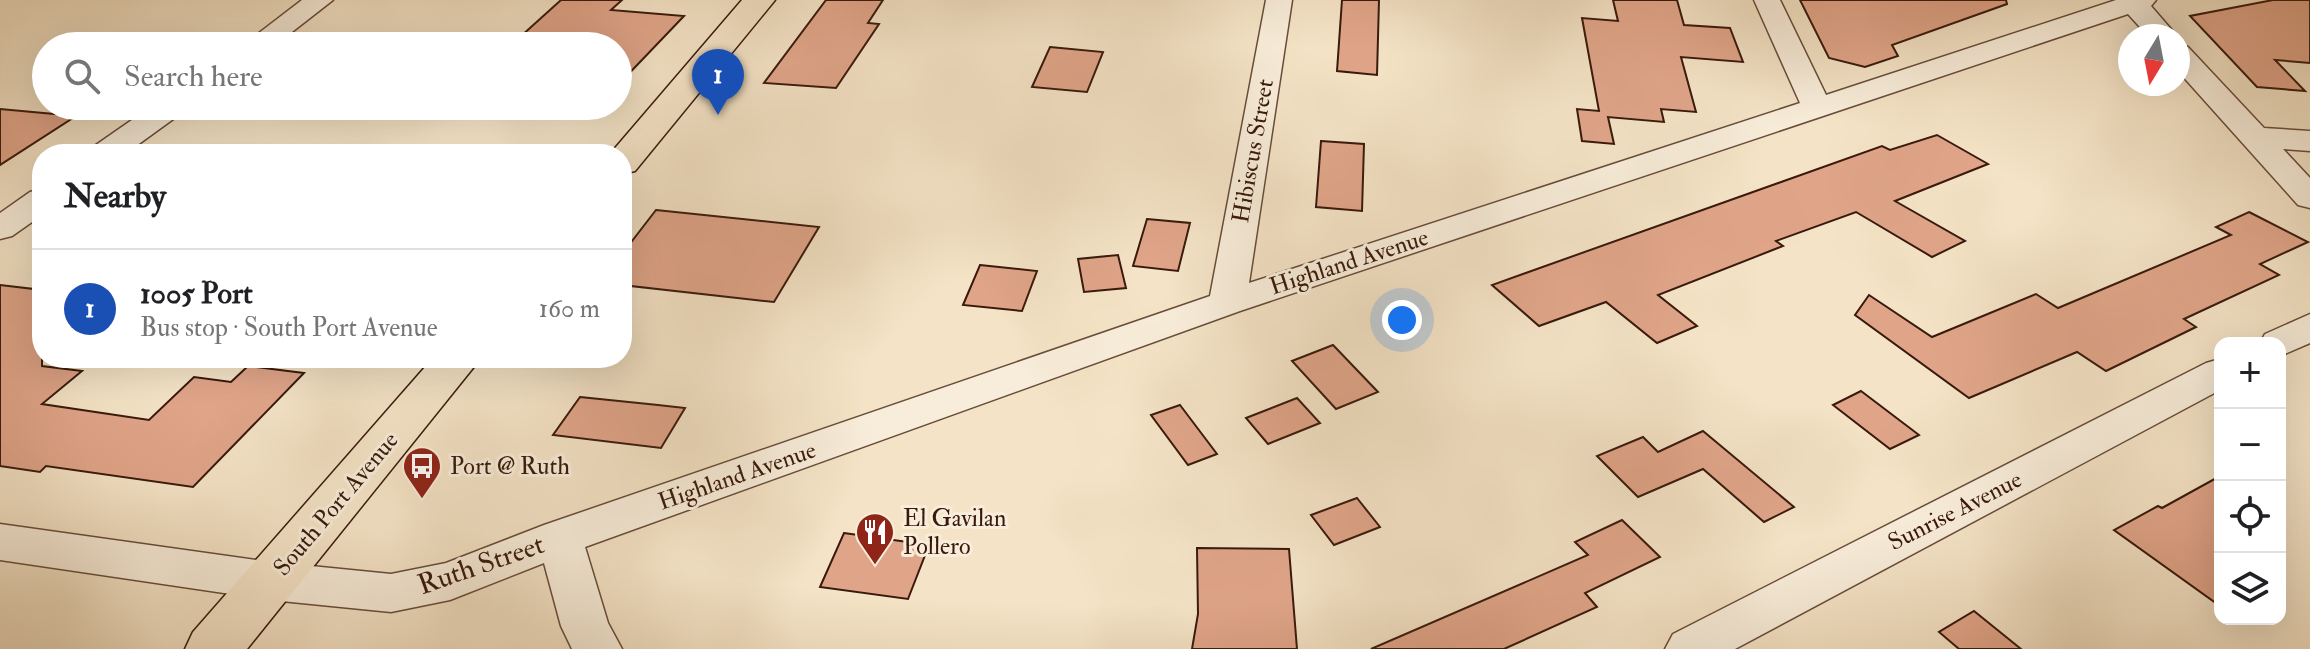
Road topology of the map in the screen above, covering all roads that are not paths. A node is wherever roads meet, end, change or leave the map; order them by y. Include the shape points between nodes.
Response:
1 (320, 0) edge
2 (759, 0) edge
3 (1279, 0) edge
4 (1767, 0) edge
5 (2135, 1) edge
6 (2153, 24) edge
7 (275, 32) edge
8 (2190, 66) edge
9 (1817, 107) junction
10 (152, 120) edge
11 (2253, 137) junction
12 (2310, 141) edge
13 (118, 144) edge
14 (632, 151) edge
15 (2310, 198) edge
16 (32, 206) edge
17 (0, 229) edge
18 (1227, 303) junction
19 (2310, 327) edge
20 (2286, 339) edge
21 (450, 368) edge
22 (2214, 376) edge
23 (560, 538) junction
24 (0, 542) edge
25 (271, 581) junction
26 (213, 649) edge
27 (597, 649) edge
28 (1690, 649) edge

1 - 7 street
2 - 14 main road
3 - 18 street, Hibiscus Street
4 - 9 street
5 - 6 street
5 - 9 street, Highland Avenue
8 - 11 street
9 - 18 street, Highland Avenue
10 - 13 street
11 - 12 street
11 - 15 street
16 - 17 street
18 - 23 street, Highland Avenue
19 - 20 street
21 - 25 main road, South Port Avenue
22 - 28 street, Sunrise Avenue
23 - 25 street, Ruth Street via 450,581 391,593
23 - 27 street, Ruth Street via 585,626
24 - 25 street, Ruth Street
25 - 26 main road, South Port Avenue

